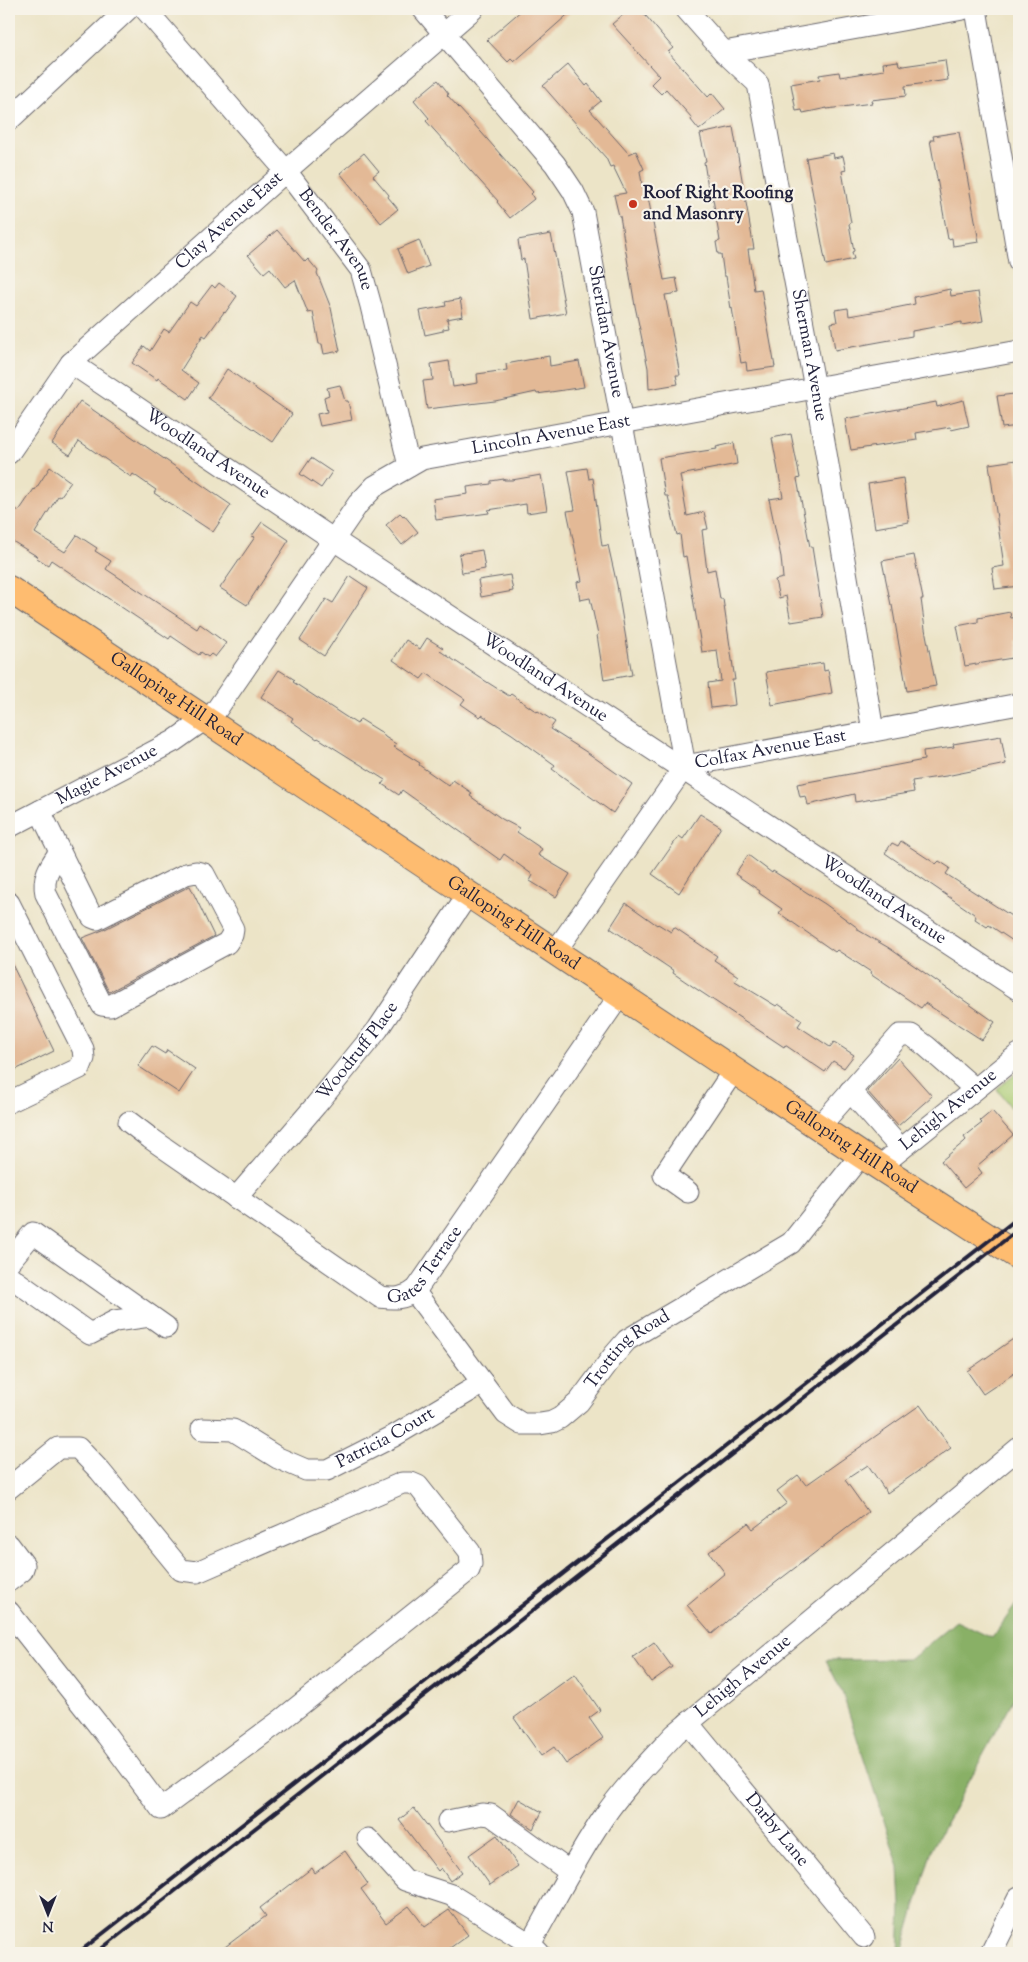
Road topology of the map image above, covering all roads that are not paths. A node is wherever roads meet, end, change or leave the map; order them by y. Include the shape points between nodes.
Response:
1 (128, 9) edge
2 (145, 9) edge
3 (423, 9) edge
4 (472, 9) edge
5 (686, 9) edge
6 (963, 9) edge
7 (976, 9) edge
8 (444, 34) junction
9 (724, 52) junction
10 (9, 120) edge
11 (286, 171) junction
12 (1019, 262) edge
13 (1019, 351) edge
14 (71, 363) junction
15 (815, 388) junction
16 (623, 422) junction
17 (9, 453) edge
18 (409, 466) junction
19 (334, 540) junction
20 (9, 589) edge
21 (1019, 704) edge
22 (205, 719) junction
23 (873, 731) junction
24 (684, 767) junction
25 (40, 811) junction
26 (9, 827) edge
27 (59, 853) junction
28 (468, 894) junction
29 (9, 903) edge
30 (555, 952) junction
31 (1019, 990) edge
32 (620, 995) junction
33 (1019, 1054) edge
34 (734, 1070) junction
35 (976, 1089) junction
36 (850, 1091) junction
37 (9, 1102) edge
38 (129, 1122) dead end
39 (819, 1127) junction
40 (901, 1149) junction
41 (870, 1161) junction
42 (688, 1192) dead end
43 (236, 1198) junction
44 (1019, 1257) edge
45 (9, 1262) edge
46 (9, 1276) edge
47 (414, 1291) junction
48 (483, 1384) junction
49 (202, 1429) dead end
50 (1019, 1448) edge
51 (9, 1488) edge
52 (9, 1545) edge
53 (9, 1580) edge
54 (9, 1612) edge
55 (688, 1723) junction
56 (448, 1821) dead end
57 (368, 1839) dead end
58 (570, 1872) junction
59 (1019, 1897) edge
60 (864, 1937) dead end
61 (531, 1950) edge
62 (991, 1953) edge

1 - 10 street
2 - 11 street, Bender Avenue
3 - 8 street, Sheridan Avenue
4 - 8 street, Clay Avenue East
5 - 9 street, Sherman Avenue
6 - 9 street
7 - 12 street
8 - 11 street, Clay Avenue East
8 - 16 street, Sheridan Avenue via 555,164 584,212
9 - 15 street, Sherman Avenue via 758,84
11 - 14 street, Clay Avenue East
11 - 18 street, Bender Avenue via 361,270
13 - 15 street, Lincoln Avenue East
14 - 17 street, Clay Avenue East
14 - 19 street, Woodland Avenue
15 - 16 street, Lincoln Avenue East
15 - 23 street, Sherman Avenue
16 - 18 street, Lincoln Avenue East via 422,459
16 - 24 street, Sheridan Avenue
18 - 19 street, Lincoln Avenue East via 375,486 358,504
19 - 22 street, Lincoln Avenue East via 215,712
19 - 24 street, Woodland Avenue
20 - 22 main road, Galloping Hill Road
21 - 23 street, Colfax Avenue East
22 - 25 street, Magie Avenue via 174,741
22 - 28 main road, Galloping Hill Road
23 - 24 street, Colfax Avenue East
24 - 30 street, Colfax Avenue East
24 - 31 street, Woodland Avenue
25 - 26 street, Magie Avenue
25 - 27 street
27 - 27 street via 92,917 97,919 196,872 204,874 233,929 232,935 226,943 110,1006 102,1006 46,894 44,884 48,869
28 - 30 main road, Galloping Hill Road
28 - 43 street, Woodruff Place via 378,1029
29 - 37 street via 84,1058 80,1068
30 - 32 main road, Galloping Hill Road
32 - 34 main road, Galloping Hill Road
32 - 47 street, Gates Terrace
33 - 35 street, Lehigh Avenue
34 - 39 main road, Galloping Hill Road
34 - 42 street via 664,1175
35 - 36 street via 926,1046 906,1034 894,1040
35 - 40 street, Lehigh Avenue
36 - 39 street
36 - 40 street
38 - 43 street, Gates Terrace
39 - 41 main road, Galloping Hill Road
40 - 41 street, Lehigh Avenue
41 - 44 main road, Galloping Hill Road
41 - 48 street, Trotting Road via 791,1243 628,1340 579,1402 560,1418 540,1424 522,1424 506,1414
43 - 47 street, Gates Terrace via 380,1296 402,1298
45 - 46 street via 33,1233 158,1322 115,1321 90,1334
47 - 48 street, Trotting Road
48 - 49 street, Patricia Court via 327,1470 306,1470 278,1458 233,1430
50 - 55 street, Lehigh Avenue
51 - 54 street via 58,1448 78,1448 181,1570 197,1572 402,1484 411,1484 418,1486 470,1552 471,1564 469,1570 280,1721 161,1809
52 - 53 street via 24,1565 22,1571
55 - 58 street, Lehigh Avenue via 631,1782 604,1816
55 - 60 street, Darby Lane
56 - 58 street via 482,1814 491,1816
57 - 61 street via 405,1880 451,1894
58 - 61 street, Lehigh Avenue
59 - 62 street

